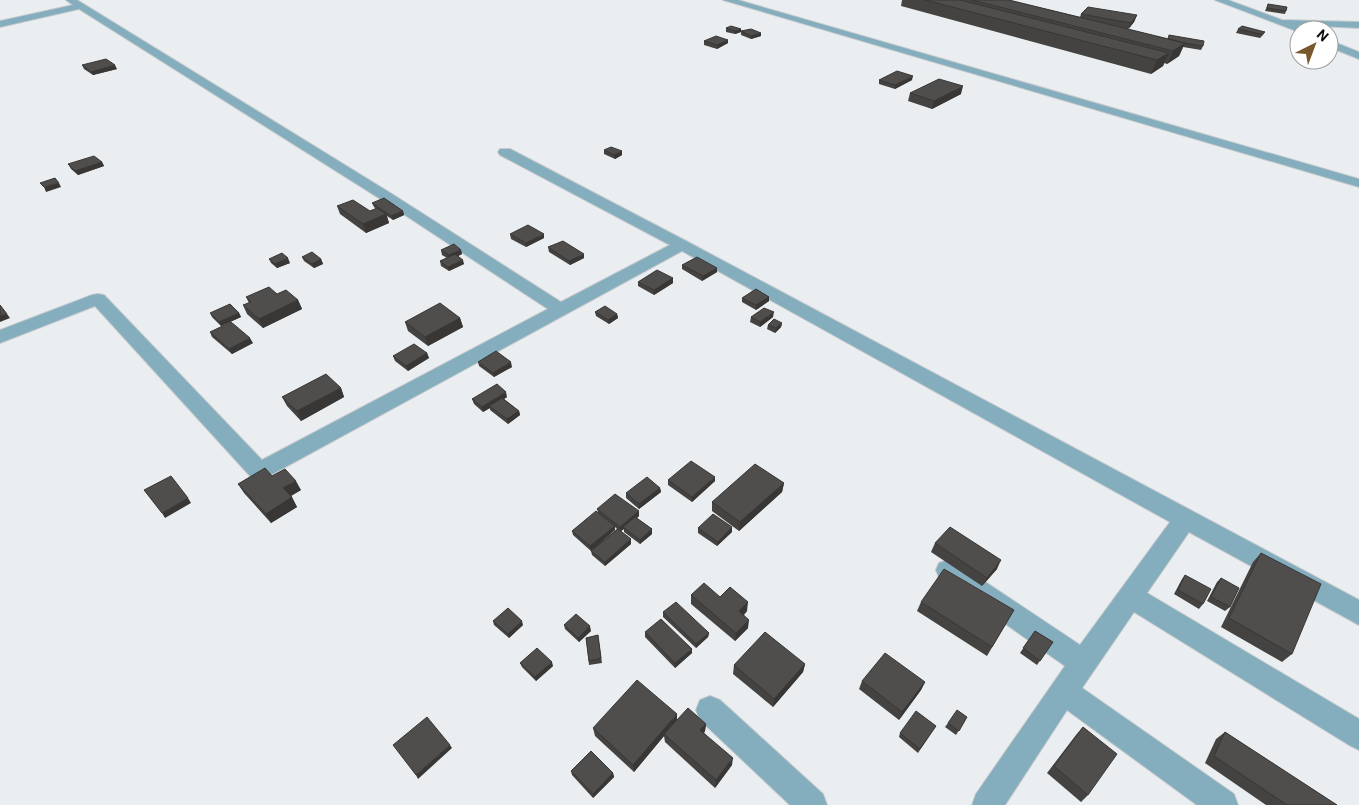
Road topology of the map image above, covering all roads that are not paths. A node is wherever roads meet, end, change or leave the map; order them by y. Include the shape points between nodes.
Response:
1 (728, 0) edge
2 (1220, 0) edge
3 (76, 3) edge
4 (1283, 22) junction
5 (0, 24) edge
6 (1289, 25) edge
7 (1359, 25) edge
8 (1339, 47) edge
9 (1359, 56) edge
10 (505, 152) dead end
11 (1359, 183) edge
12 (682, 245) junction
13 (560, 309) junction
14 (0, 337) edge
15 (1185, 519) junction
16 (948, 570) edge
17 (1131, 597) junction
18 (1359, 613) edge
19 (1083, 663) junction
20 (1063, 691) junction
21 (710, 710) dead end
22 (1359, 735) edge
23 (1206, 800) edge
24 (812, 805) edge
25 (987, 805) edge

1 - 11 street
2 - 4 street
3 - 5 street
3 - 13 street
4 - 6 street
4 - 7 street
8 - 9 street
10 - 12 street
12 - 13 street
12 - 15 street
13 - 14 street via 259,471 98,299
15 - 17 street
15 - 18 street
16 - 19 street
17 - 19 street
17 - 22 street
19 - 20 street
20 - 23 street
20 - 25 street
21 - 24 street

